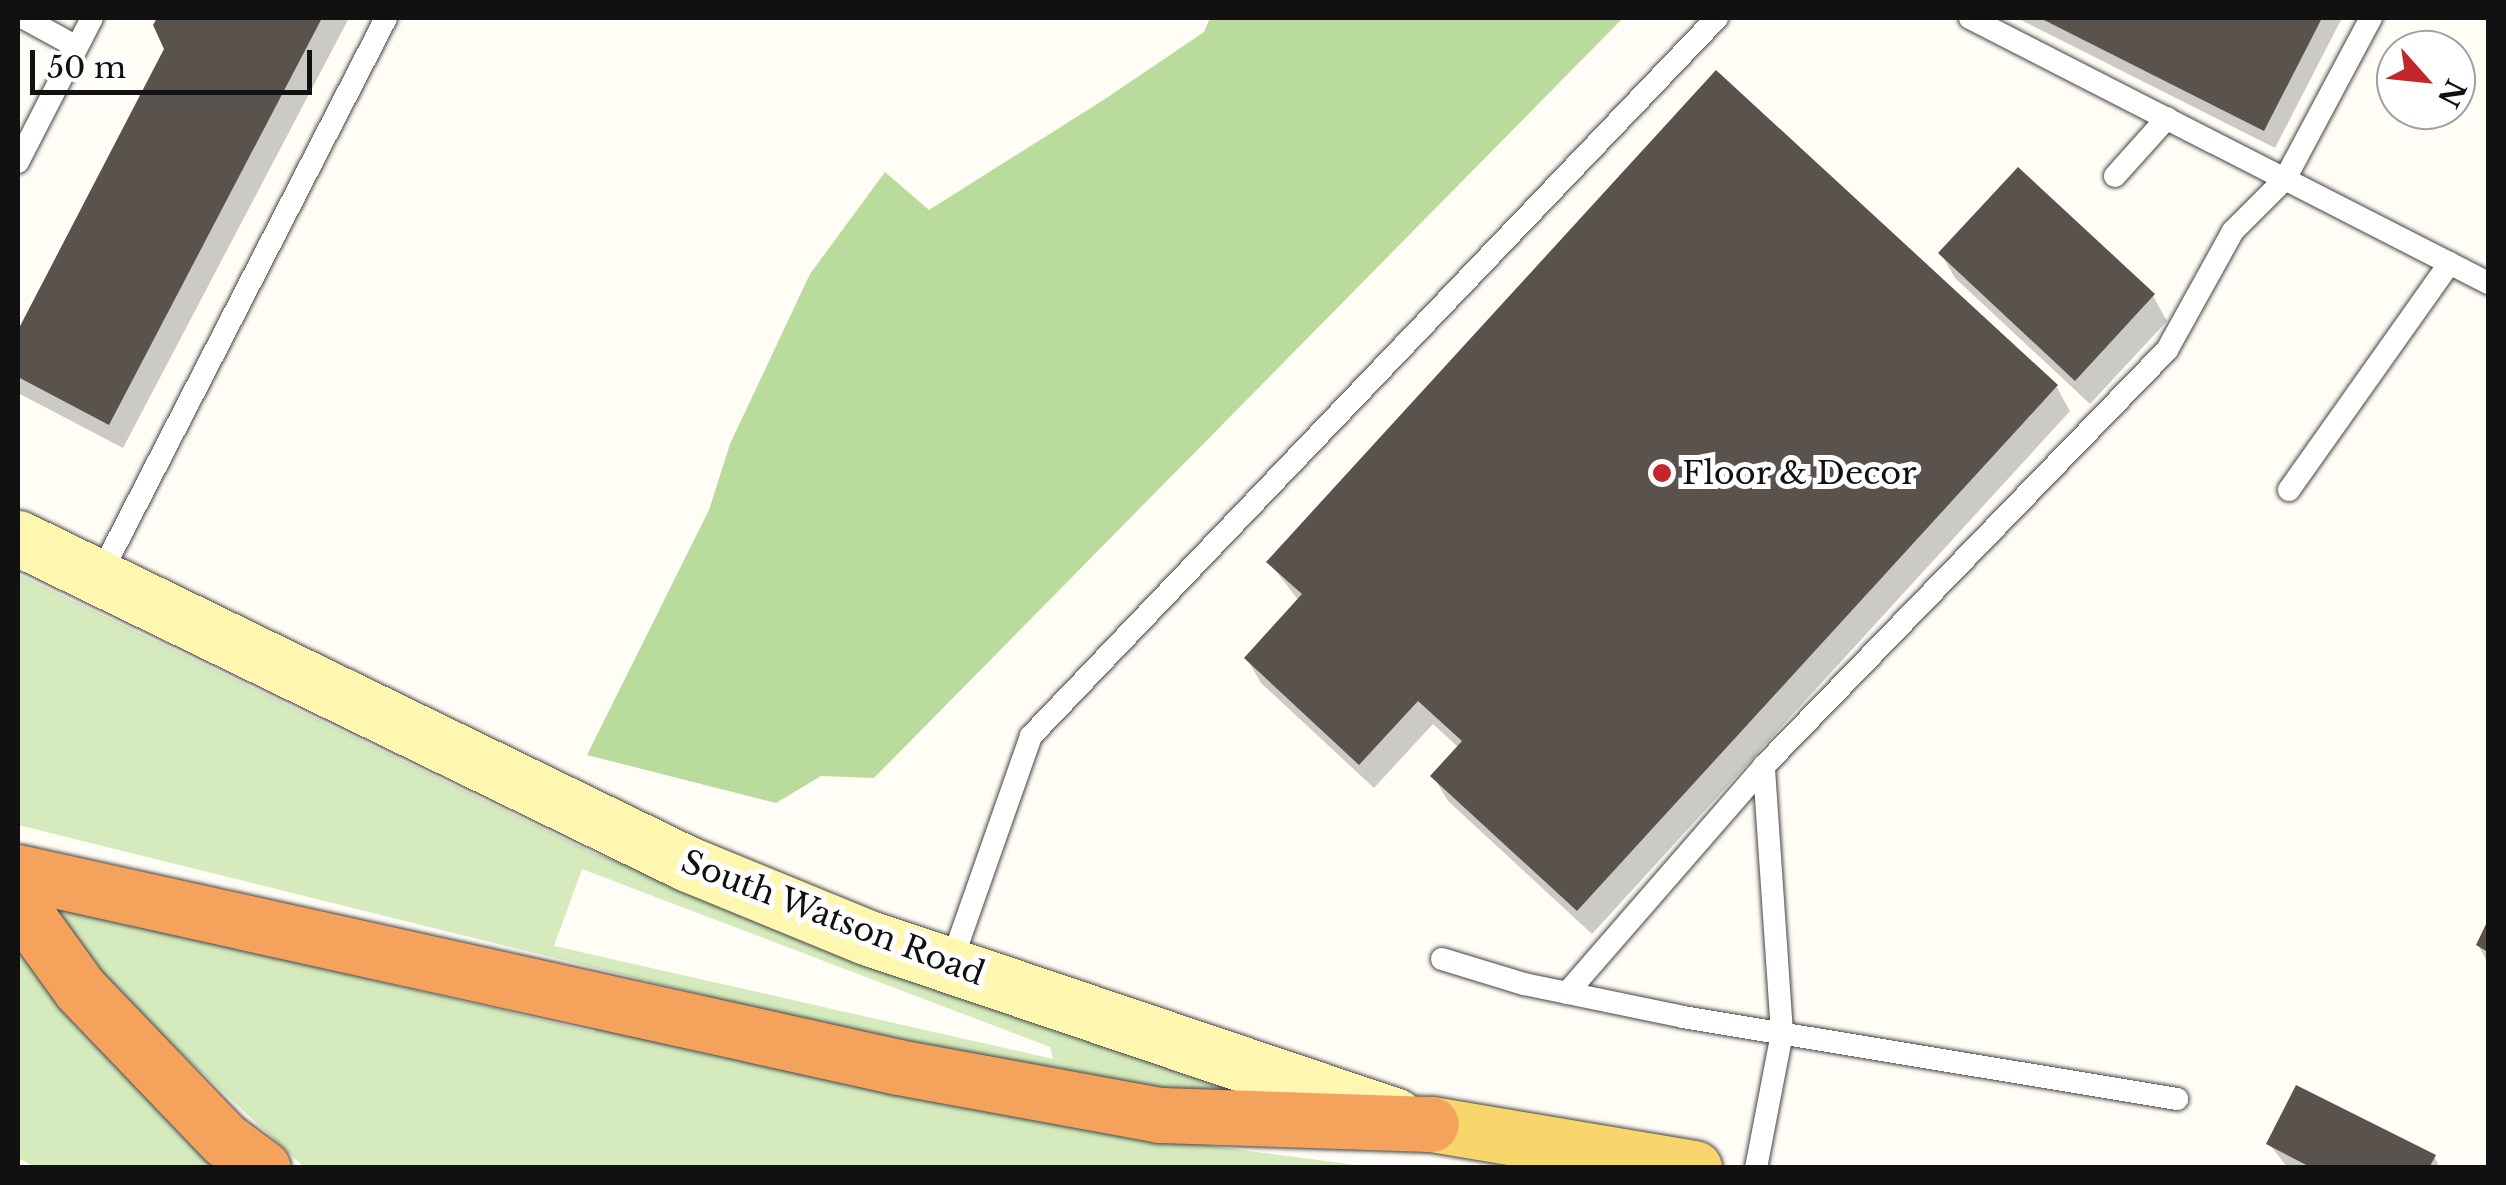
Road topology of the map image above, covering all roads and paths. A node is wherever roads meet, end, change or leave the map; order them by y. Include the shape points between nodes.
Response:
1 (24, 18) edge
2 (92, 18) edge
3 (386, 18) edge
4 (1717, 18) edge
5 (1970, 18) edge
6 (2371, 18) edge
7 (77, 47) junction
8 (2167, 118) junction
9 (21, 149) edge
10 (2115, 176) dead end
11 (2285, 179) junction
12 (2450, 263) junction
13 (2488, 283) edge
14 (2289, 490) dead end
15 (18, 538) edge
16 (98, 580) junction
17 (1764, 766) junction
18 (18, 872) edge
19 (18, 903) edge
20 (1442, 959) dead end
21 (950, 966) junction
22 (1567, 993) junction
23 (1782, 1034) junction
24 (2177, 1099) dead end
25 (1432, 1124) junction
26 (263, 1168) edge
27 (1694, 1168) edge
28 (1756, 1168) edge

1 - 7 lane
2 - 7 lane
3 - 16 lane
4 - 21 lane via 1032,736
5 - 8 lane
6 - 11 lane
7 - 9 lane
8 - 10 lane
8 - 11 lane
11 - 12 lane
11 - 17 lane via 2233,231 2167,350
12 - 13 lane
12 - 14 lane
15 - 16 main road, South Watson Road
16 - 21 main road, South Watson Road via 688,864
17 - 22 lane
17 - 23 lane
18 - 25 highway via 898,1067 1159,1115 1246,1123
19 - 26 highway via 80,988 225,1140
20 - 22 lane
21 - 25 main road, South Watson Road
22 - 23 lane
23 - 24 lane
23 - 28 lane
25 - 27 main road, South Watson Road

